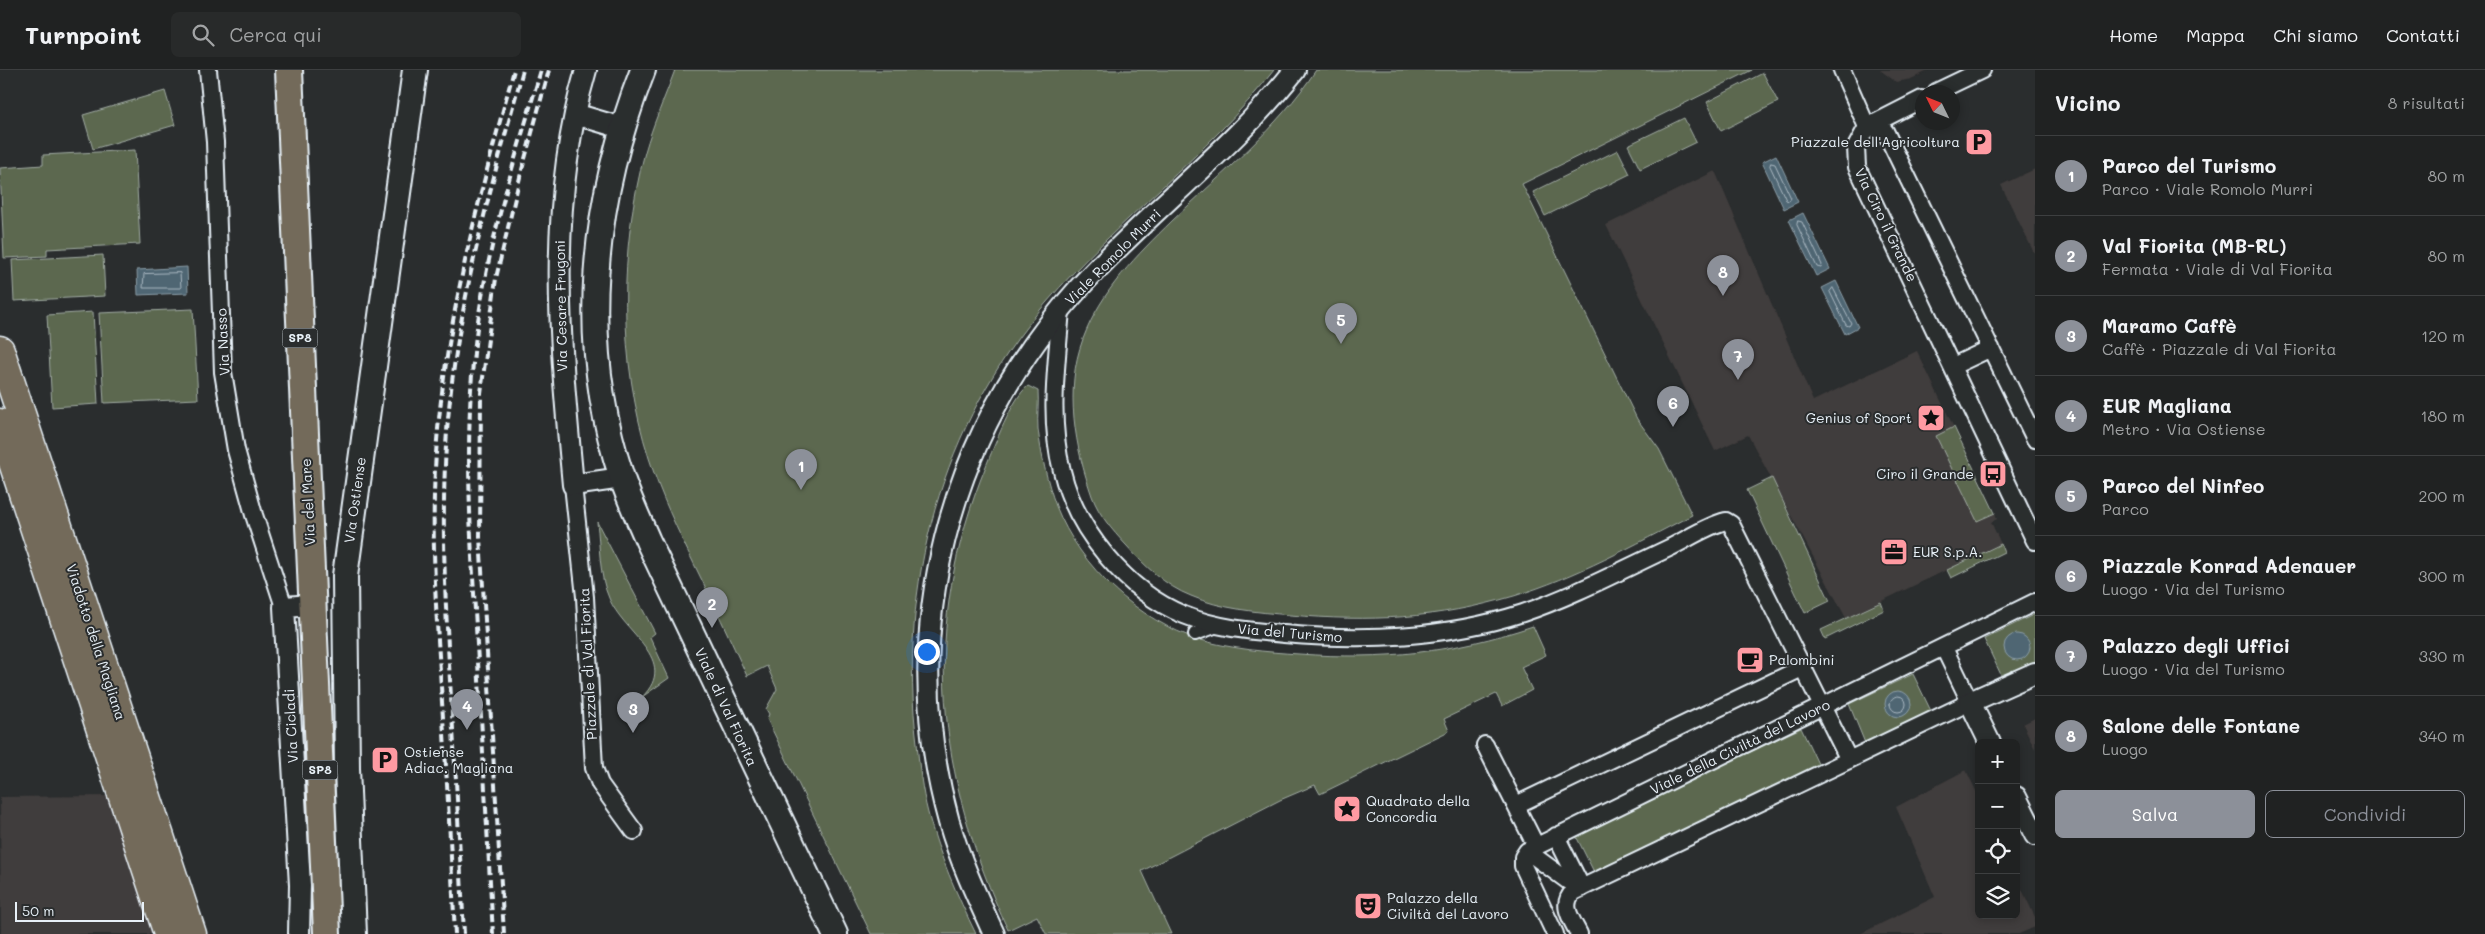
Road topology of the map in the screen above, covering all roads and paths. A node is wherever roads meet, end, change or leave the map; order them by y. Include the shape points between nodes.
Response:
1 (208, 70) edge
2 (289, 70) edge
3 (415, 70) edge
4 (586, 70) edge
5 (643, 70) edge
6 (1295, 70) edge
7 (1842, 70) edge
8 (1982, 70) edge
9 (1951, 85) edge
10 (1915, 103) edge
11 (575, 114) junction
12 (1867, 127) junction
13 (622, 128) junction
14 (1061, 309) junction
15 (1991, 348) junction
16 (0, 350) edge
17 (1954, 366) junction
18 (0, 423) edge
19 (2035, 439) edge
20 (622, 478) junction
21 (573, 484) junction
22 (2035, 541) edge
23 (2035, 602) edge
24 (313, 605) junction
25 (284, 607) junction
26 (1220, 626) junction
27 (1195, 634) dead end
28 (1944, 648) junction
29 (1804, 667) junction
30 (2035, 673) edge
31 (1970, 702) junction
32 (1823, 707) junction
33 (1988, 739) edge
34 (1485, 745) dead end
35 (1849, 760) junction
36 (1516, 805) junction
37 (2020, 805) edge
38 (634, 831) dead end
39 (2035, 835) edge
40 (1556, 836) junction
41 (1531, 848) junction
42 (1580, 888) junction
43 (168, 934) edge
44 (192, 934) edge
45 (299, 934) edge
46 (327, 934) edge
47 (354, 934) edge
48 (835, 934) edge
49 (994, 934) edge
50 (1554, 934) edge
51 (1579, 934) edge

1 - 25 street, Via Nasso via 215,142 223,372 236,450
2 - 24 main road, Via del Mare / SP8
3 - 47 main road, Via Ostiense via 345,576 347,768
4 - 11 street, Via Cesare Frugoni
5 - 13 main road, Viale di Val Fiorita
6 - 14 street, Viale Romolo Murri via 1244,130 1096,271
7 - 12 street
8 - 9 street
10 - 12 street
11 - 13 street
11 - 21 street, Via Cesare Frugoni via 561,215 558,275 561,357
12 - 15 street via 1885,131
12 - 17 street, Via Ciro il Grande via 1856,146 1857,167
13 - 20 main road, Viale di Val Fiorita via 601,216 595,299 601,384
14 - 26 street, Via del Turismo via 1054,403 1056,437 1062,471 1080,517 1104,551 1160,603
14 - 49 street, Viale Romolo Murri via 1008,384 975,446 947,526 931,613 928,684 939,779 958,850
15 - 17 street
15 - 19 street
16 - 44 highway, Viadotto della Magliana
17 - 22 street, Via Ciro il Grande
18 - 43 highway, Viadotto della Magliana
20 - 21 street
20 - 48 main road, Viale di Val Fiorita via 655,555
21 - 38 street, Piazzale di Val Fiorita via 585,597 594,768 600,784
23 - 28 street, Viale della Civiltà del Lavoro
24 - 25 street
24 - 46 main road, Via del Mare / SP8
25 - 45 street, Via Cicladi via 300,885
26 - 27 street
26 - 29 street, Via del Turismo via 1356,638 1411,636 1457,629 1511,617 1550,603 1723,522 1731,524
28 - 31 street
28 - 32 street, Viale della Civiltà del Lavoro
29 - 32 street
29 - 36 street
30 - 31 street
31 - 33 street
31 - 35 street
32 - 35 street
32 - 40 street, Viale della Civiltà del Lavoro
34 - 36 street
35 - 42 street
36 - 41 street
37 - 39 street
40 - 41 street, Viale della Civiltà del Lavoro
40 - 42 street
41 - 42 street
41 - 50 street via 1522,857 1523,866
42 - 51 street via 1566,902

